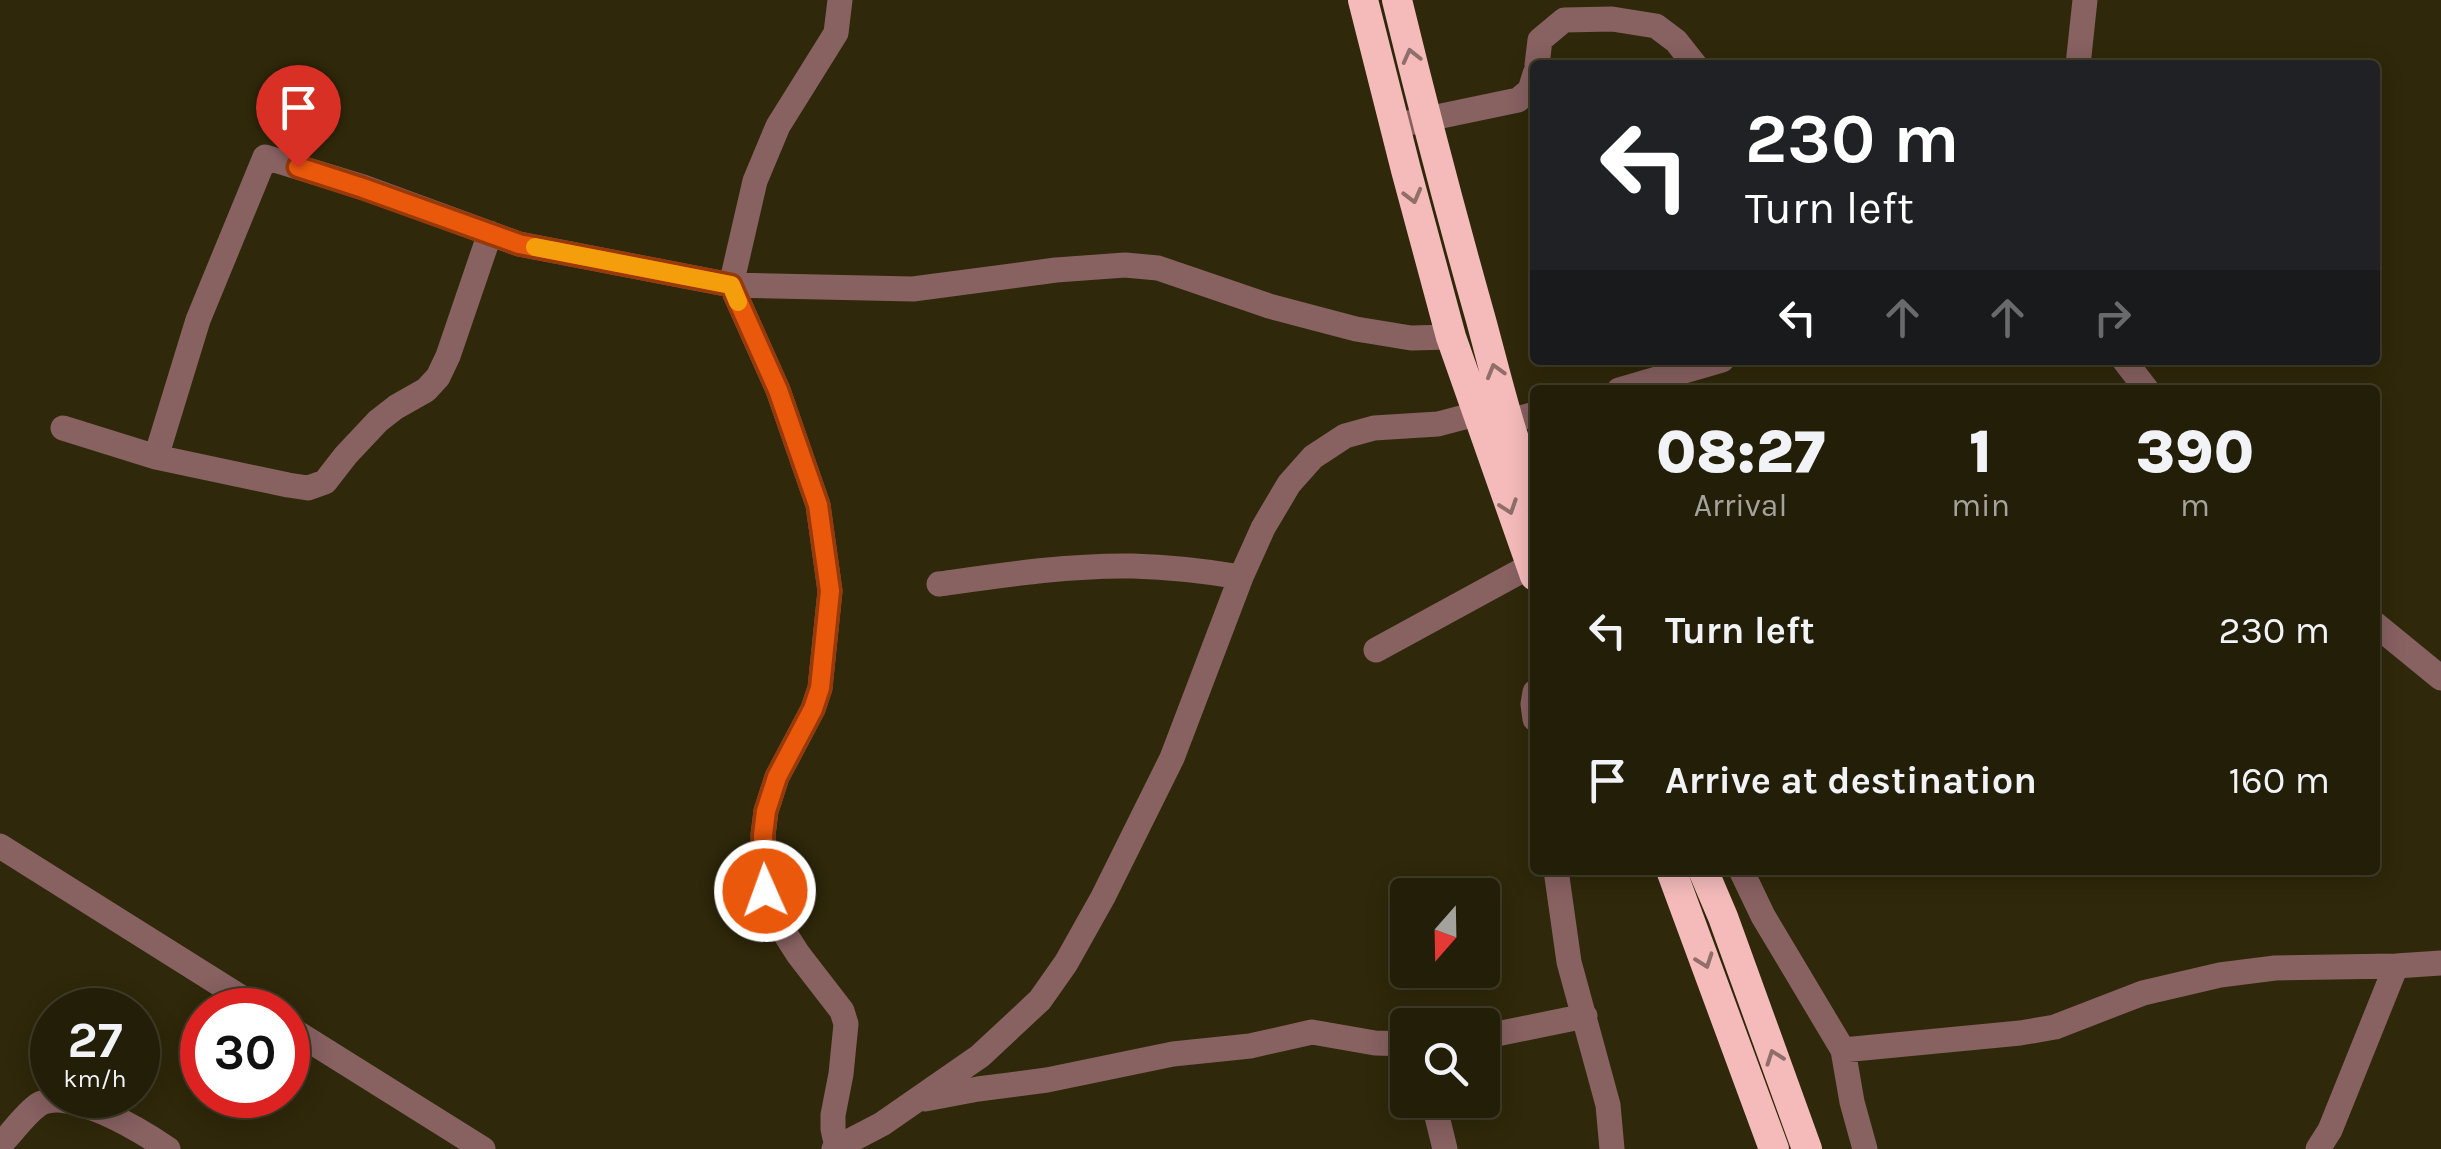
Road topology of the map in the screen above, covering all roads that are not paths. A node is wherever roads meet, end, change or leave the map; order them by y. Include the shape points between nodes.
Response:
1 (840, 0) edge
2 (1363, 0) edge
3 (1397, 0) edge
4 (2085, 0) edge
5 (1538, 60) edge
6 (1692, 60) edge
7 (2079, 60) edge
8 (1530, 90) edge
9 (1428, 120) junction
10 (1394, 125) junction
11 (490, 234) junction
12 (731, 285) junction
13 (1451, 337) junction
14 (1703, 365) edge
15 (1636, 385) edge
16 (1476, 414) junction
17 (1522, 418) edge
18 (63, 428) dead end
19 (156, 456) junction
20 (1530, 484) edge
21 (1530, 565) edge
22 (1530, 572) edge
23 (1242, 577) junction
24 (939, 584) dead end
25 (2380, 628) edge
26 (1376, 650) dead end
27 (2441, 678) edge
28 (0, 846) edge
29 (1557, 875) edge
30 (1674, 875) edge
31 (1705, 875) edge
32 (1743, 875) edge
33 (2441, 962) edge
34 (2396, 966) junction
35 (226, 988) edge
36 (1585, 1016) junction
37 (1500, 1033) edge
38 (310, 1041) edge
39 (1390, 1043) edge
40 (1843, 1050) junction
41 (914, 1101) junction
42 (1437, 1118) edge
43 (0, 1145) edge
44 (836, 1148) edge
45 (168, 1149) edge
46 (483, 1149) edge
47 (1445, 1149) edge
48 (1612, 1149) edge
49 (1774, 1149) edge
50 (1807, 1149) edge
51 (1865, 1149) edge
52 (2318, 1149) edge

1 - 12 street via 836,33 778,126 755,181
2 - 10 highway
9 -> 3 highway
4 - 7 street
5 - 6 street via 1540,40 1564,20 1612,19 1656,26
8 - 9 street via 1518,100
9 - 10 street
17 -> 9 highway
10 -> 13 highway
11 - 12 street
11 - 19 street via 438,377 378,422 324,482 288,486
11 - 19 street via 266,157 198,320
12 - 13 street via 913,288 1124,265 1158,268 1356,329
12 - 44 street via 778,390 818,505 830,591 820,688 777,777 763,835 765,891 777,921 846,1024 833,1115
13 - 16 highway
14 - 15 street
16 -> 21 highway
16 - 23 street via 1374,428 1344,436 1313,457 1289,484
17 - 20 highway
18 - 19 street
22 - 26 street
23 - 24 street via 1131,566
23 - 41 street via 1172,758 1066,964 1040,1000 980,1056
25 - 27 street
28 - 35 street
29 - 36 street via 1569,962
30 -> 49 highway
50 -> 31 highway
32 - 40 street
33 - 34 street
34 - 40 street via 2220,975 2142,993 2055,1027
34 - 52 street
36 - 37 street
36 - 48 street
38 - 46 street
39 - 41 street via 1312,1032
40 - 51 street
41 - 44 street
42 - 47 street
43 - 45 street via 39,1104 58,1100 113,1116

